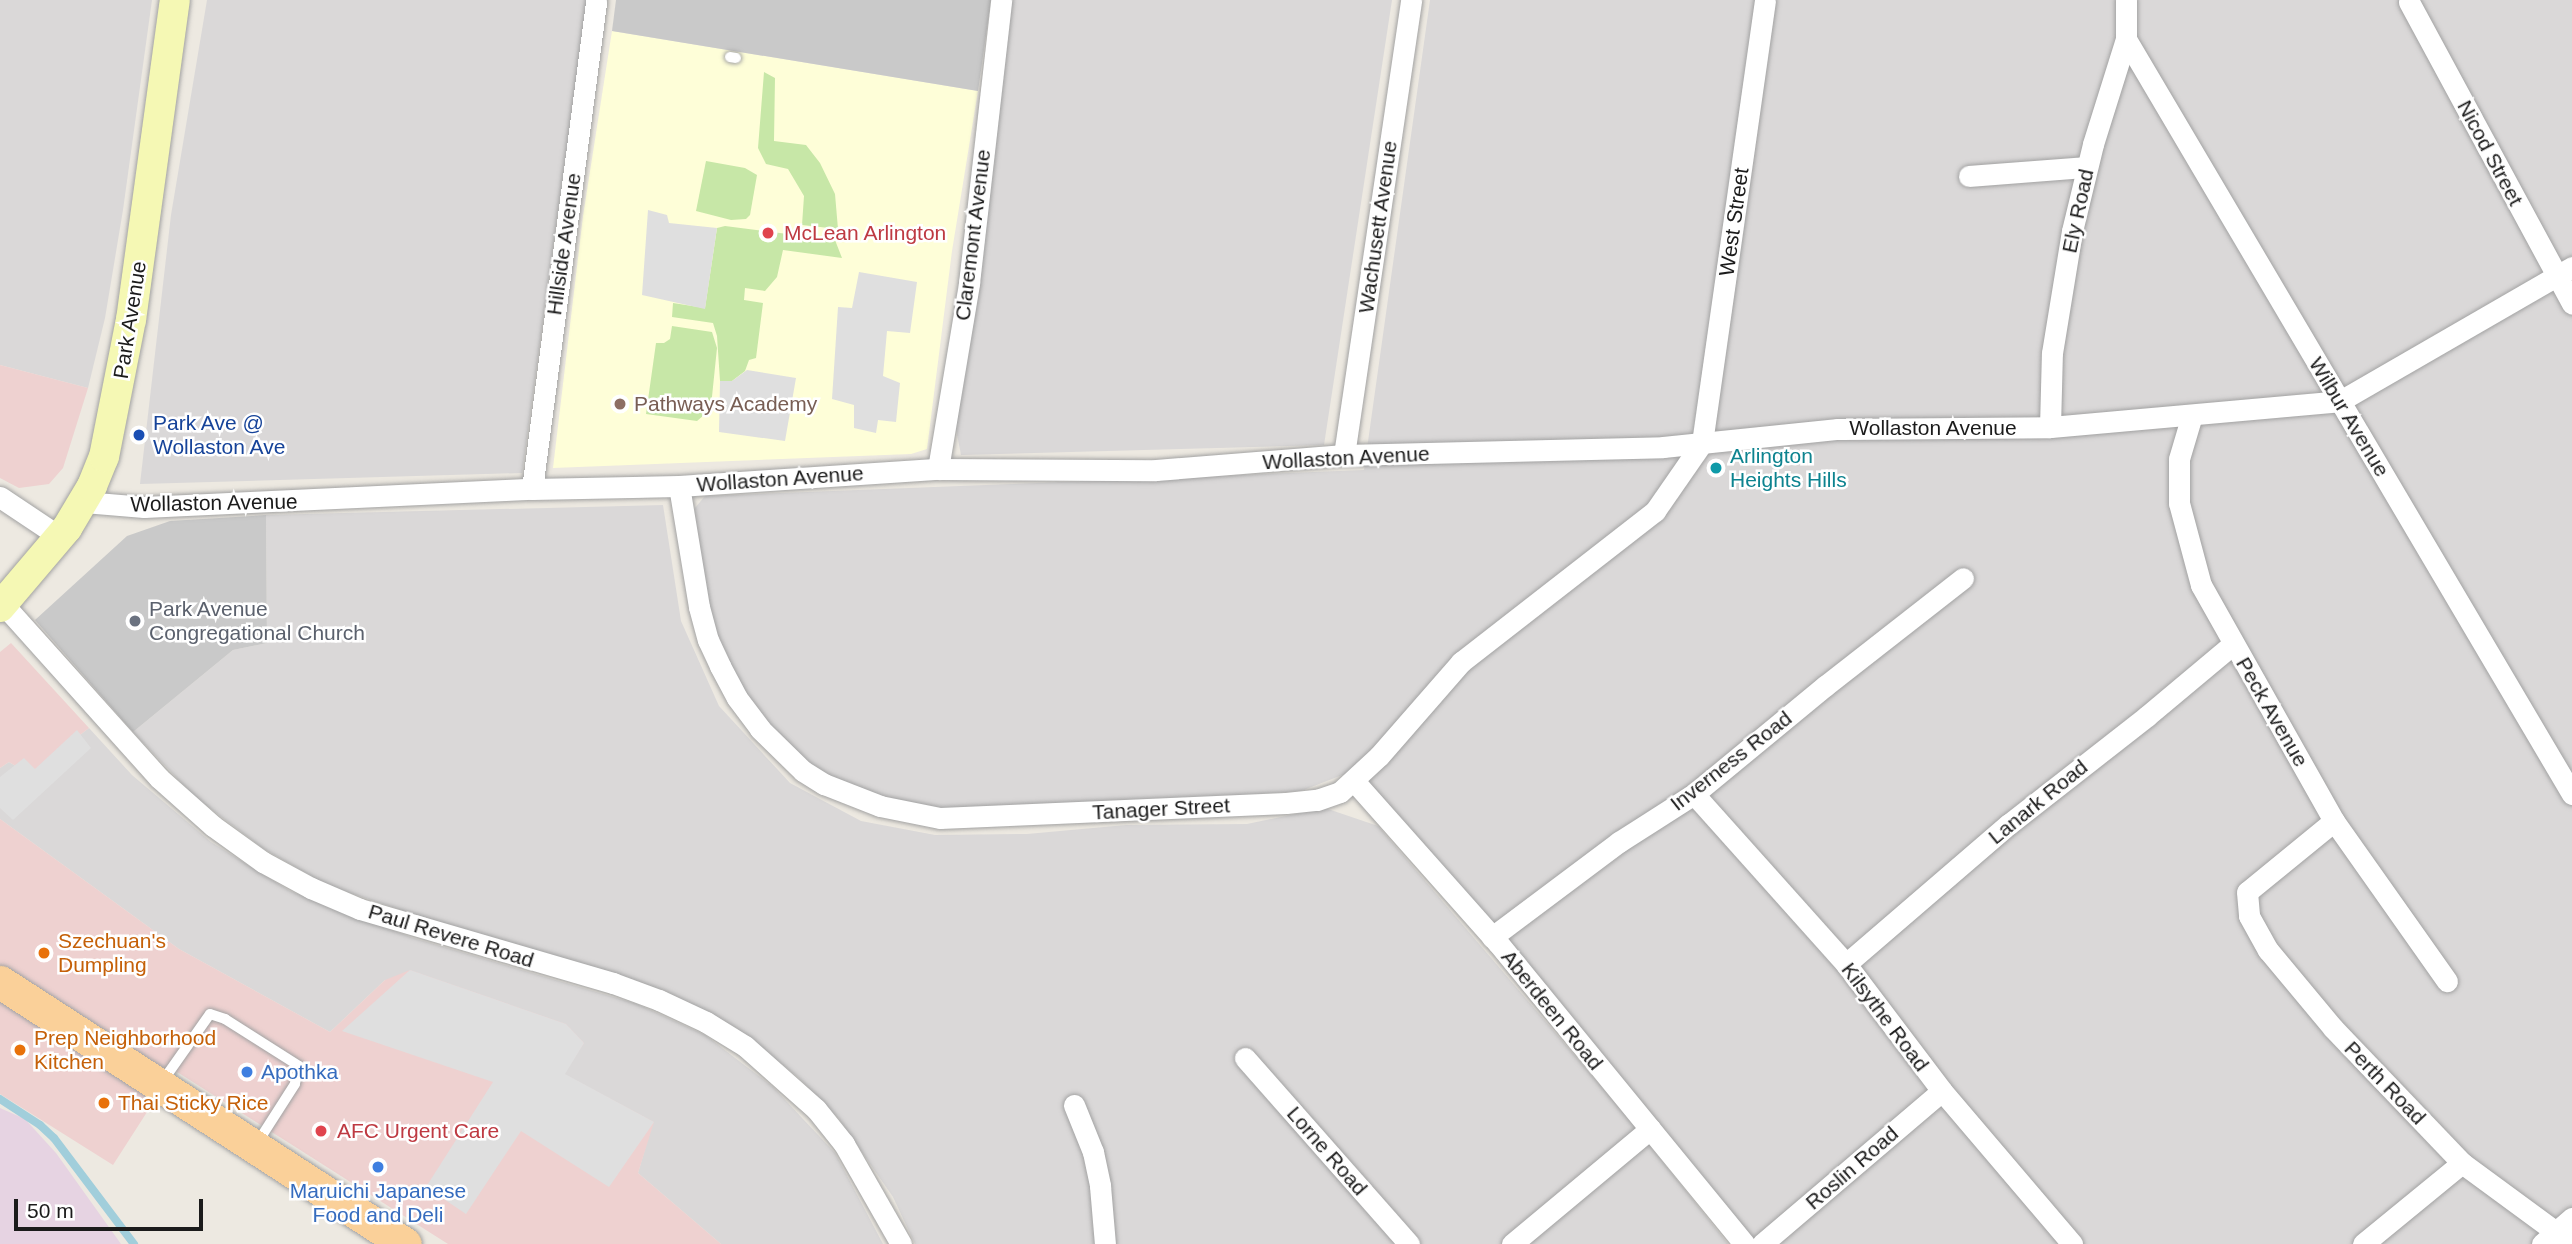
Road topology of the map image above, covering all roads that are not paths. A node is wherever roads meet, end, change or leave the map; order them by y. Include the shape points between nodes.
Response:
1 (175, 0) edge
2 (596, 0) edge
3 (1001, 0) edge
4 (1411, 0) edge
5 (1765, 0) edge
6 (2126, 0) edge
7 (2409, 2) dead end
8 (2126, 39) junction
9 (2087, 167) junction
10 (1969, 176) dead end
11 (2565, 272) edge
12 (2572, 304) edge
13 (2340, 401) junction
14 (2192, 415) junction
15 (2050, 427) junction
16 (1702, 443) junction
17 (1344, 455) junction
18 (938, 469) junction
19 (679, 486) junction
20 (532, 489) junction
21 (0, 497) edge
22 (84, 502) junction
23 (60, 537) junction
24 (1963, 578) dead end
25 (1, 606) edge
26 (2232, 644) junction
27 (1354, 780) junction
28 (1694, 794) junction
29 (2572, 794) edge
30 (2334, 821) junction
31 (1492, 937) junction
32 (1846, 964) junction
33 (2447, 981) dead end
34 (0, 982) edge
35 (1245, 1058) dead end
36 (159, 1086) junction
37 (1942, 1091) junction
38 (1074, 1105) dead end
39 (1650, 1129) junction
40 (255, 1148) junction
41 (2462, 1163) junction
42 (2561, 1233) edge
43 (903, 1241) edge
44 (405, 1244) edge
45 (1105, 1244) edge
46 (1409, 1244) edge
47 (1513, 1244) edge
48 (1744, 1244) edge
49 (1762, 1244) edge
50 (2072, 1244) edge
51 (2363, 1244) edge

1 - 22 main road, Park Avenue via 122,377 104,457
2 - 20 street, Hillside Avenue
3 - 18 street, Claremont Avenue via 969,283
4 - 17 street, Wachusett Avenue
5 - 16 street, West Street
6 - 8 street, Ely Road
7 - 11 street, Nicod Street
8 - 9 street, Ely Road
8 - 13 street, Wilbur Avenue
9 - 10 street
9 - 15 street, Ely Road via 2052,354
11 - 12 street, Nicod Street
11 - 13 street, Wollaston Avenue
13 - 14 street, Wollaston Avenue
13 - 29 street, Wilbur Avenue
14 - 15 street, Wollaston Avenue
14 - 26 street, Peck Avenue via 2179,459 2179,503 2201,585
15 - 16 street, Wollaston Avenue via 1838,429
16 - 17 street, Wollaston Avenue
16 - 27 street, Tanager Street via 1655,511 1461,662
17 - 18 street, Wollaston Avenue via 1156,470
18 - 19 street, Wollaston Avenue
19 - 20 street, Wollaston Avenue
19 - 27 street, Tanager Street via 703,623 737,698 794,764 824,784 914,815 973,818 1317,800 1340,792
20 - 22 street, Wollaston Avenue via 145,507
21 - 23 street
22 - 23 main road, Park Avenue
23 - 25 main road, Park Avenue
24 - 28 street, Inverness Road
25 - 43 street, Paul Revere Road via 159,778 263,862 360,909 659,1000 706,1021 745,1046 816,1109 844,1144
26 - 30 street, Peck Avenue
26 - 32 street, Lanark Road via 2009,824
27 - 31 street, Aberdeen Road
28 - 31 street, Inverness Road via 1619,842
28 - 32 street, Kilsythe Road
30 - 33 street, Peck Avenue
30 - 41 street, Perth Road via 2247,892 2249,916 2267,950 2333,1028
31 - 39 street, Aberdeen Road
32 - 37 street, Kilsythe Road
34 - 36 main road
35 - 46 street, Lorne Road
36 - 40 main road
36 - 40 lane via 209,1014 261,1040 299,1066 295,1084
37 - 49 street, Roslin Road
37 - 50 street, Kilsythe Road
38 - 45 street via 1093,1152
39 - 47 street
39 - 48 street, Aberdeen Road
40 - 44 main road
41 - 42 street, Perth Road
41 - 51 street

